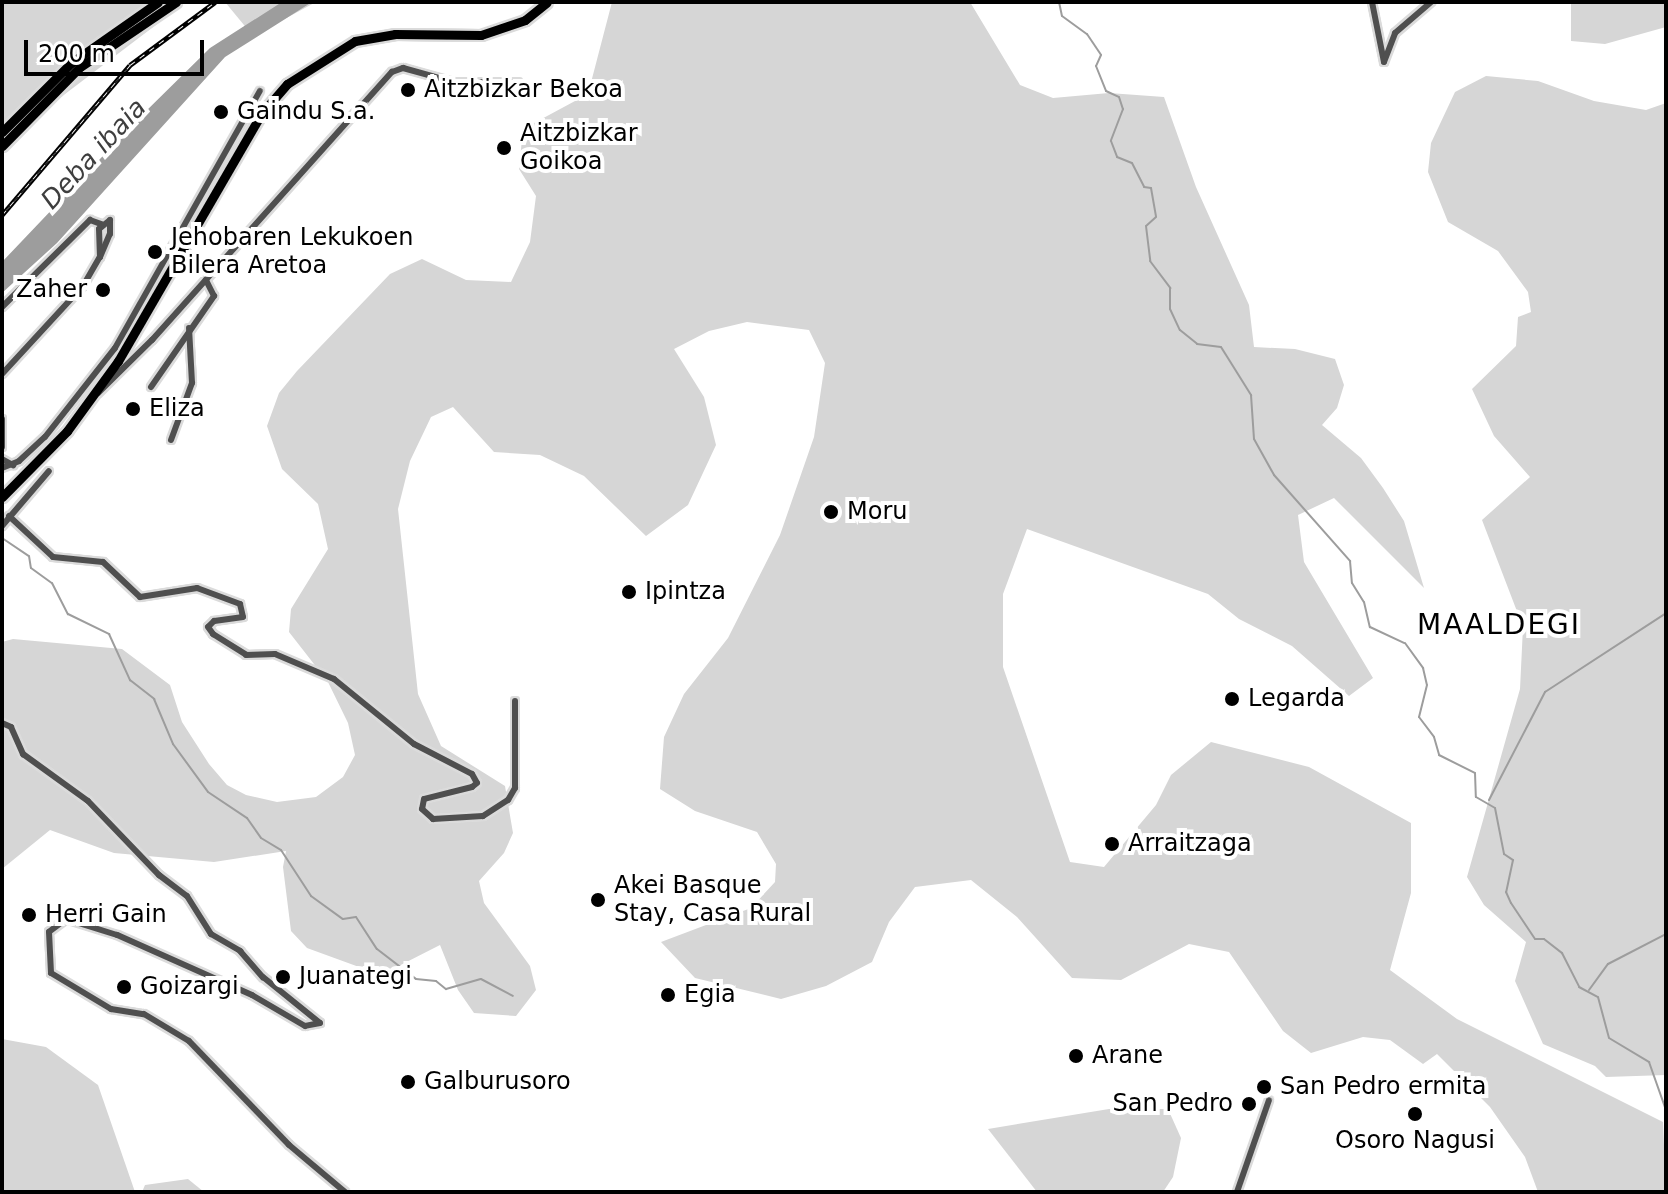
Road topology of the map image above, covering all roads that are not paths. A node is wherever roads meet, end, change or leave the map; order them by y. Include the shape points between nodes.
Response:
1 (158, 2) edge
2 (176, 2) edge
3 (547, 2) edge
4 (1372, 2) edge
5 (1431, 2) edge
6 (518, 82) dead end
7 (260, 91) dead end
8 (2, 132) edge
9 (2, 146) edge
10 (101, 224) junction
11 (100, 257) junction
12 (206, 280) junction
13 (2, 307) edge
14 (189, 326) junction
15 (2, 374) edge
16 (151, 387) dead end
17 (92, 398) junction
18 (2, 419) edge
19 (171, 440) dead end
20 (2, 447) edge
21 (2, 459) edge
22 (13, 465) junction
23 (2, 468) edge
24 (49, 471) dead end
25 (5, 492) edge
26 (9, 516) junction
27 (2, 526) edge
28 (515, 701) dead end
29 (2, 723) edge
30 (1269, 1100) dead end
31 (345, 1192) edge
32 (1237, 1192) edge

1 - 8 highway via 81,54
2 - 9 highway via 80,67
3 - 17 highway via 525,20 481,35 395,34 355,41 295,77 261,114 140,328
4 - 5 street via 1384,62 1395,33
6 - 12 street via 454,82 403,68 392,72
7 - 22 street via 115,348 68,410
10 - 11 street
10 - 11 street via 106,219 112,224
10 - 13 street via 90,220
11 - 15 street via 83,286
12 - 14 street via 214,296
12 - 17 street via 116,379
14 - 16 street
14 - 19 street via 192,383
17 - 25 highway via 67,431
18 - 20 street
21 - 22 street
22 - 23 street
24 - 26 street
26 - 27 street
26 - 28 street via 53,557 103,562 140,597 197,588 240,604 243,617 214,621 208,627 213,634 246,655 275,654 334,679 414,744 472,774 477,783 472,787 424,799 422,809 433,819 483,816 508,800 517,767
29 - 31 street via 11,727 23,754 88,801 159,875 187,896 211,934 240,951 320,1023 305,1026 252,995 117,935 66,919 49,932 51,973 111,1009 144,1014 189,1041 289,1145
30 - 32 street

